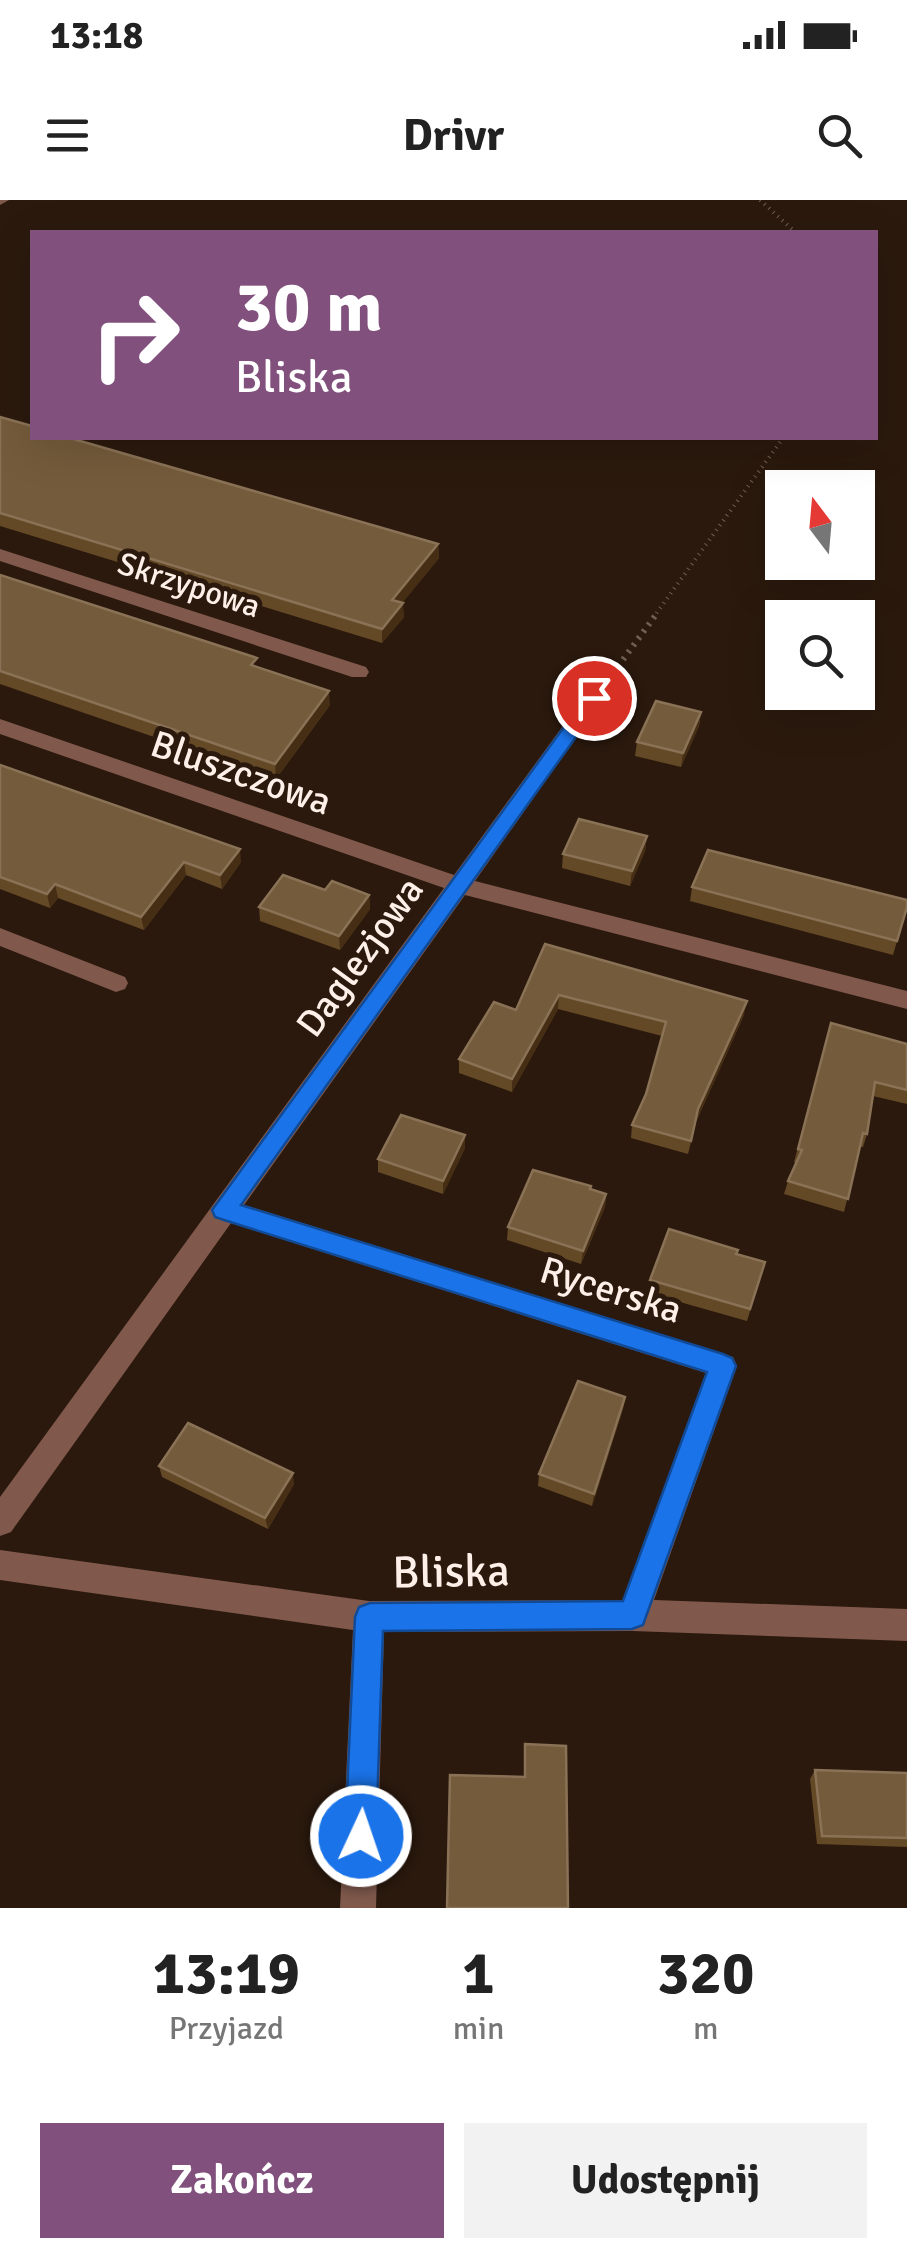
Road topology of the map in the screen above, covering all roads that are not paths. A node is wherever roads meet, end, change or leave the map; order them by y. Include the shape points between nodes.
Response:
1 (0, 555) edge
2 (358, 672) dead end
3 (594, 698) road end
4 (0, 726) edge
5 (458, 885) junction
6 (0, 937) edge
7 (116, 982) dead end
8 (907, 1000) edge
9 (224, 1210) junction
10 (0, 1522) edge
11 (0, 1566) edge
12 (632, 1615) junction
13 (370, 1617) junction
14 (907, 1625) edge
15 (358, 1908) edge

1 - 2 street, Skrzypowa
3 - 5 street, Daglezjowa
4 - 5 street, Bluszczowa
5 - 8 street, Bluszczowa
5 - 9 street, Daglezjowa
6 - 7 street
9 - 10 street, Daglezjowa
9 - 12 street, Rycerska via 723,1366
11 - 13 street, Bliska
12 - 13 street, Bliska
12 - 14 street, Bliska
13 - 15 street

